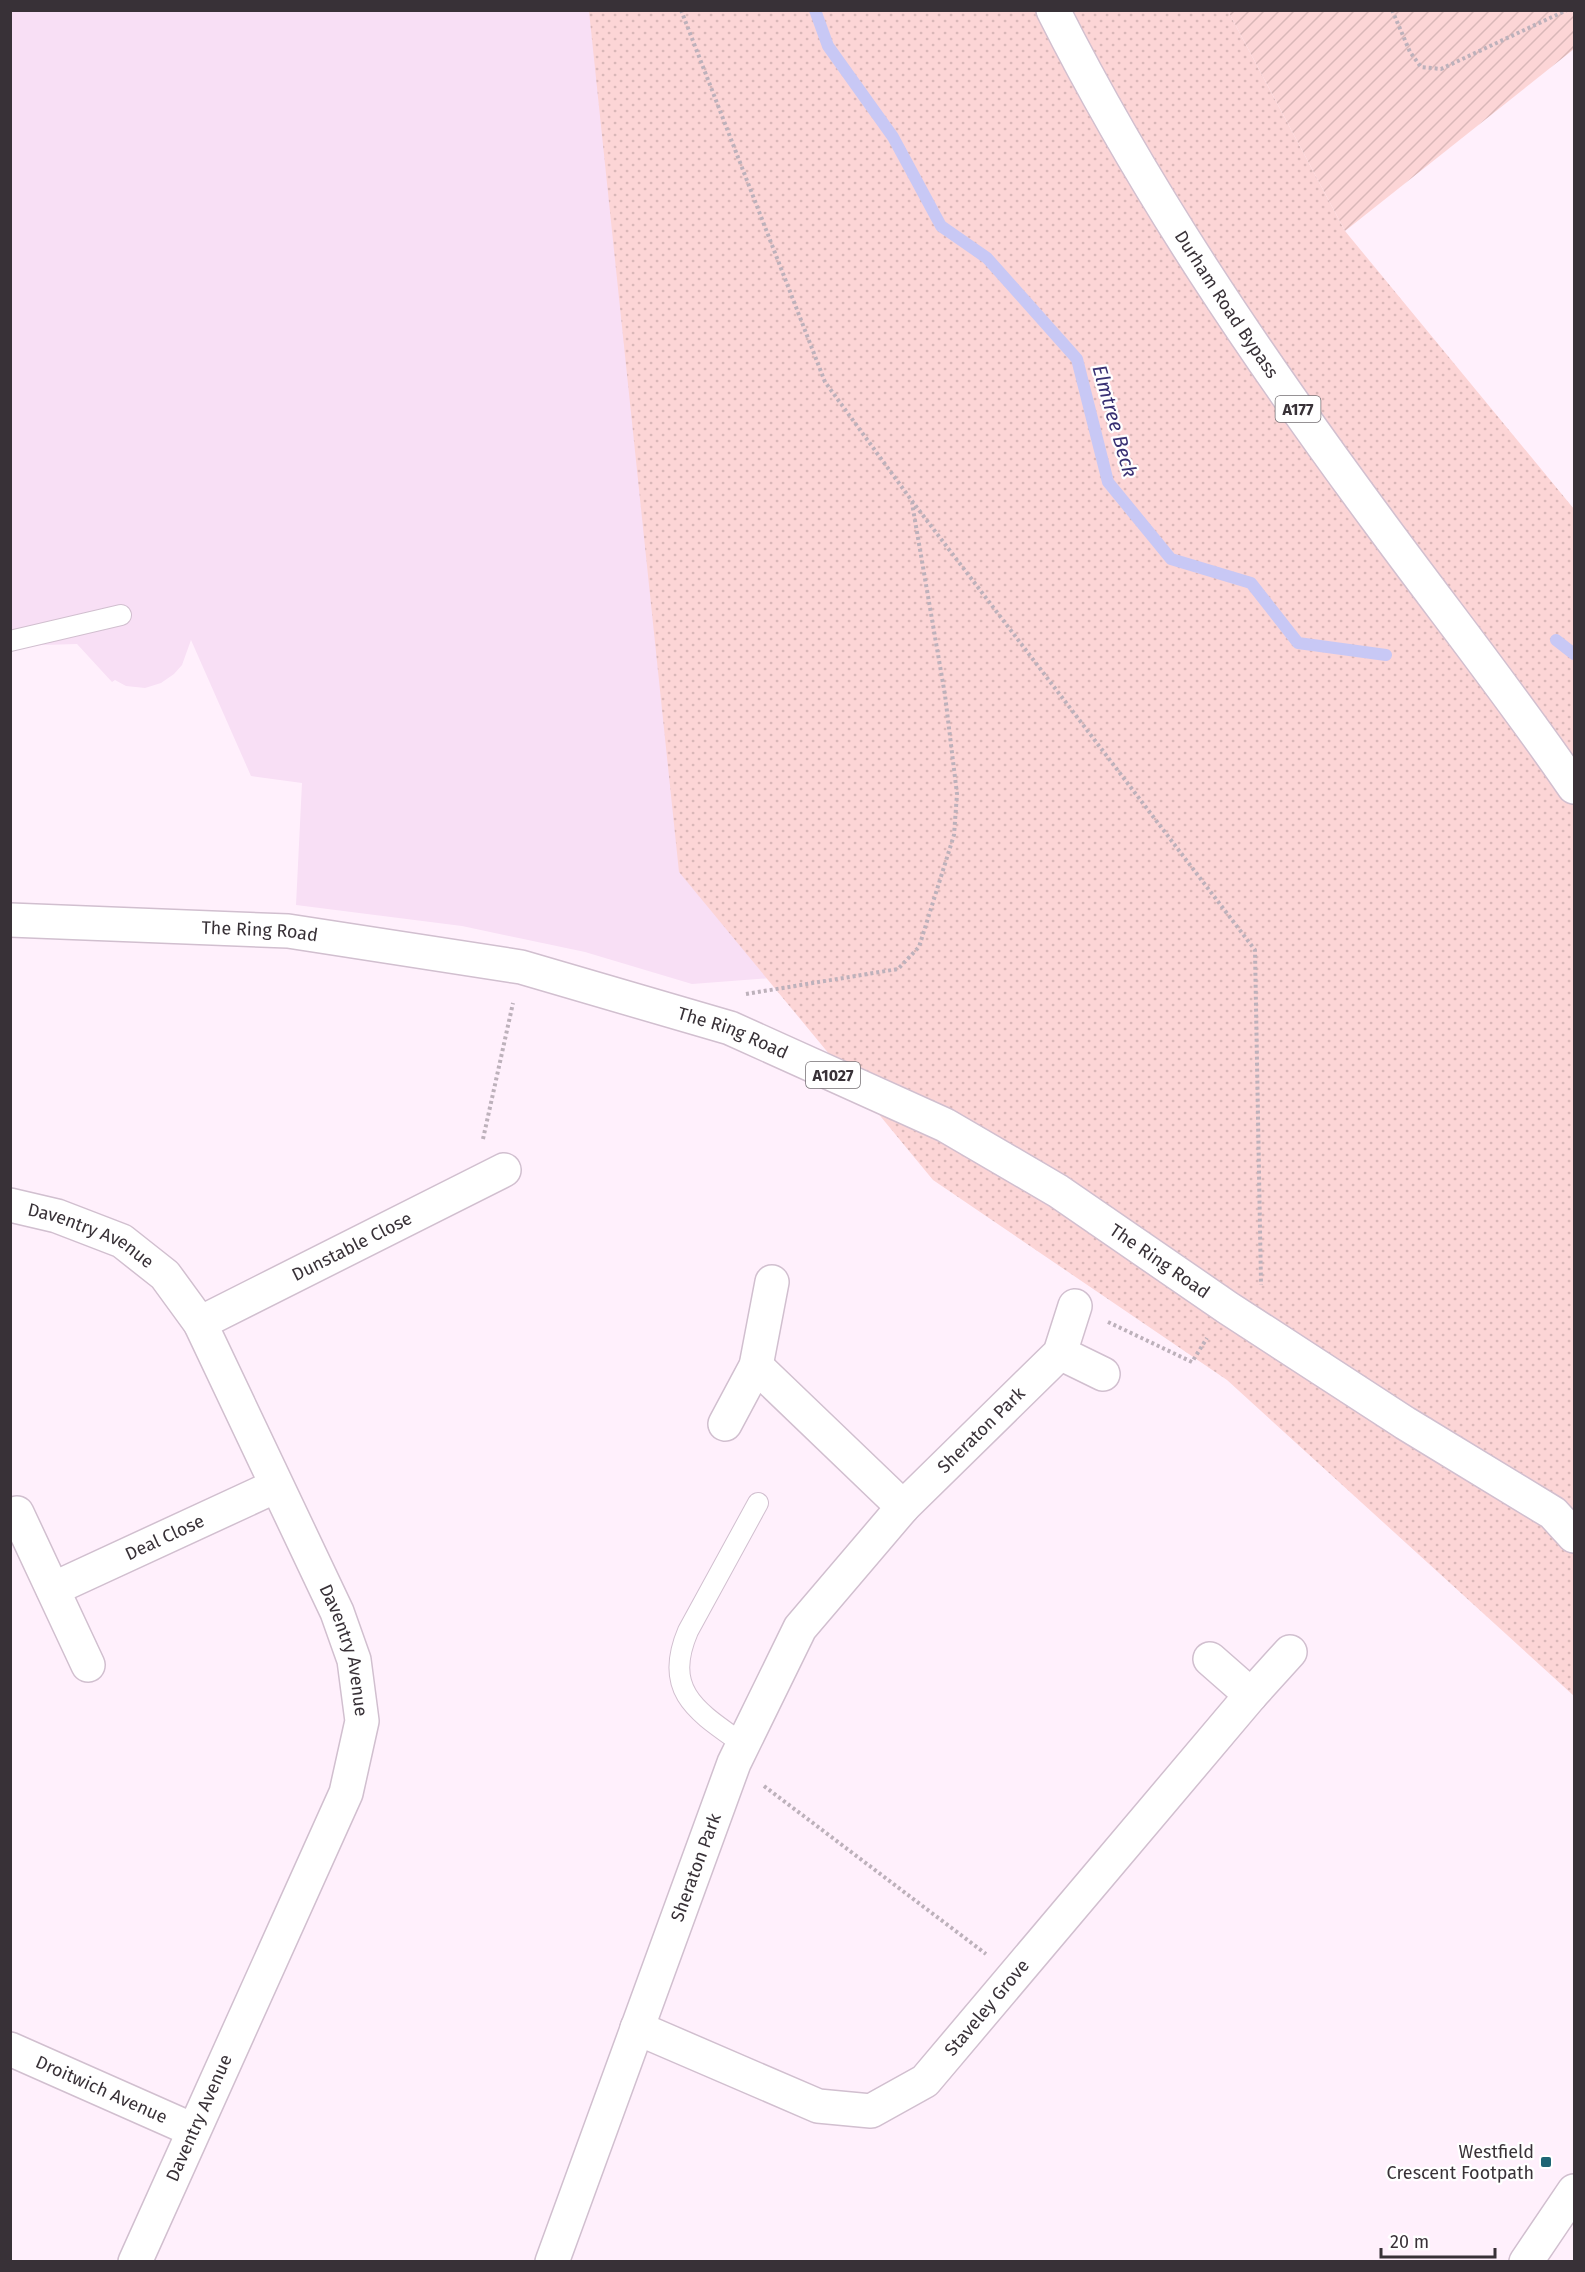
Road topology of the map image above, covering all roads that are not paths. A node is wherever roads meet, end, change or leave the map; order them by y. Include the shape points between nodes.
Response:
1 (1053, 10) edge
2 (121, 615) dead end
3 (10, 642) edge
4 (1575, 787) edge
5 (10, 920) edge
6 (504, 1170) dead end
7 (10, 1205) edge
8 (772, 1282) dead end
9 (1075, 1306) road end
10 (200, 1323) junction
11 (1060, 1353) junction
12 (756, 1366) junction
13 (1103, 1374) dead end
14 (725, 1424) dead end
15 (276, 1486) junction
16 (758, 1503) dead end
17 (903, 1507) junction
18 (17, 1513) dead end
19 (1567, 1522) edge
20 (53, 1589) junction
21 (1290, 1652) dead end
22 (1210, 1659) dead end
23 (88, 1665) dead end
24 (1251, 1695) junction
25 (738, 1754) junction
26 (637, 2028) junction
27 (10, 2049) edge
28 (193, 2130) junction
29 (1575, 2191) edge
30 (135, 2262) edge
31 (552, 2262) edge
32 (1526, 2262) edge

1 - 4 street, Durham Road Bypass / A177 via 1140,170 1255,347
2 - 3 lane
5 - 19 street, The Ring Road / A1027 via 288,931 521,967 730,1028 945,1125 1058,1191 1228,1308
6 - 10 street, Dunstable Close
7 - 10 street, Daventry Avenue via 57,1216 122,1241 165,1275
8 - 12 street
9 - 11 street, Sheraton Park
10 - 15 street, Daventry Avenue
11 - 13 street
11 - 17 street, Sheraton Park
12 - 14 street
12 - 17 street
15 - 20 street, Deal Close
15 - 28 street, Daventry Avenue via 337,1612 354,1660 362,1721 346,1793
16 - 25 lane via 688,1631 678,1670 691,1703
17 - 25 street, Sheraton Park via 800,1628
18 - 20 street
20 - 23 street
21 - 24 street, Staveley Grove
22 - 24 street
24 - 26 street, Staveley Grove via 925,2081 871,2111 818,2106
25 - 26 street, Sheraton Park
26 - 31 street, Sheraton Park
27 - 28 street, Droitwich Avenue
28 - 30 street, Daventry Avenue
29 - 32 street

